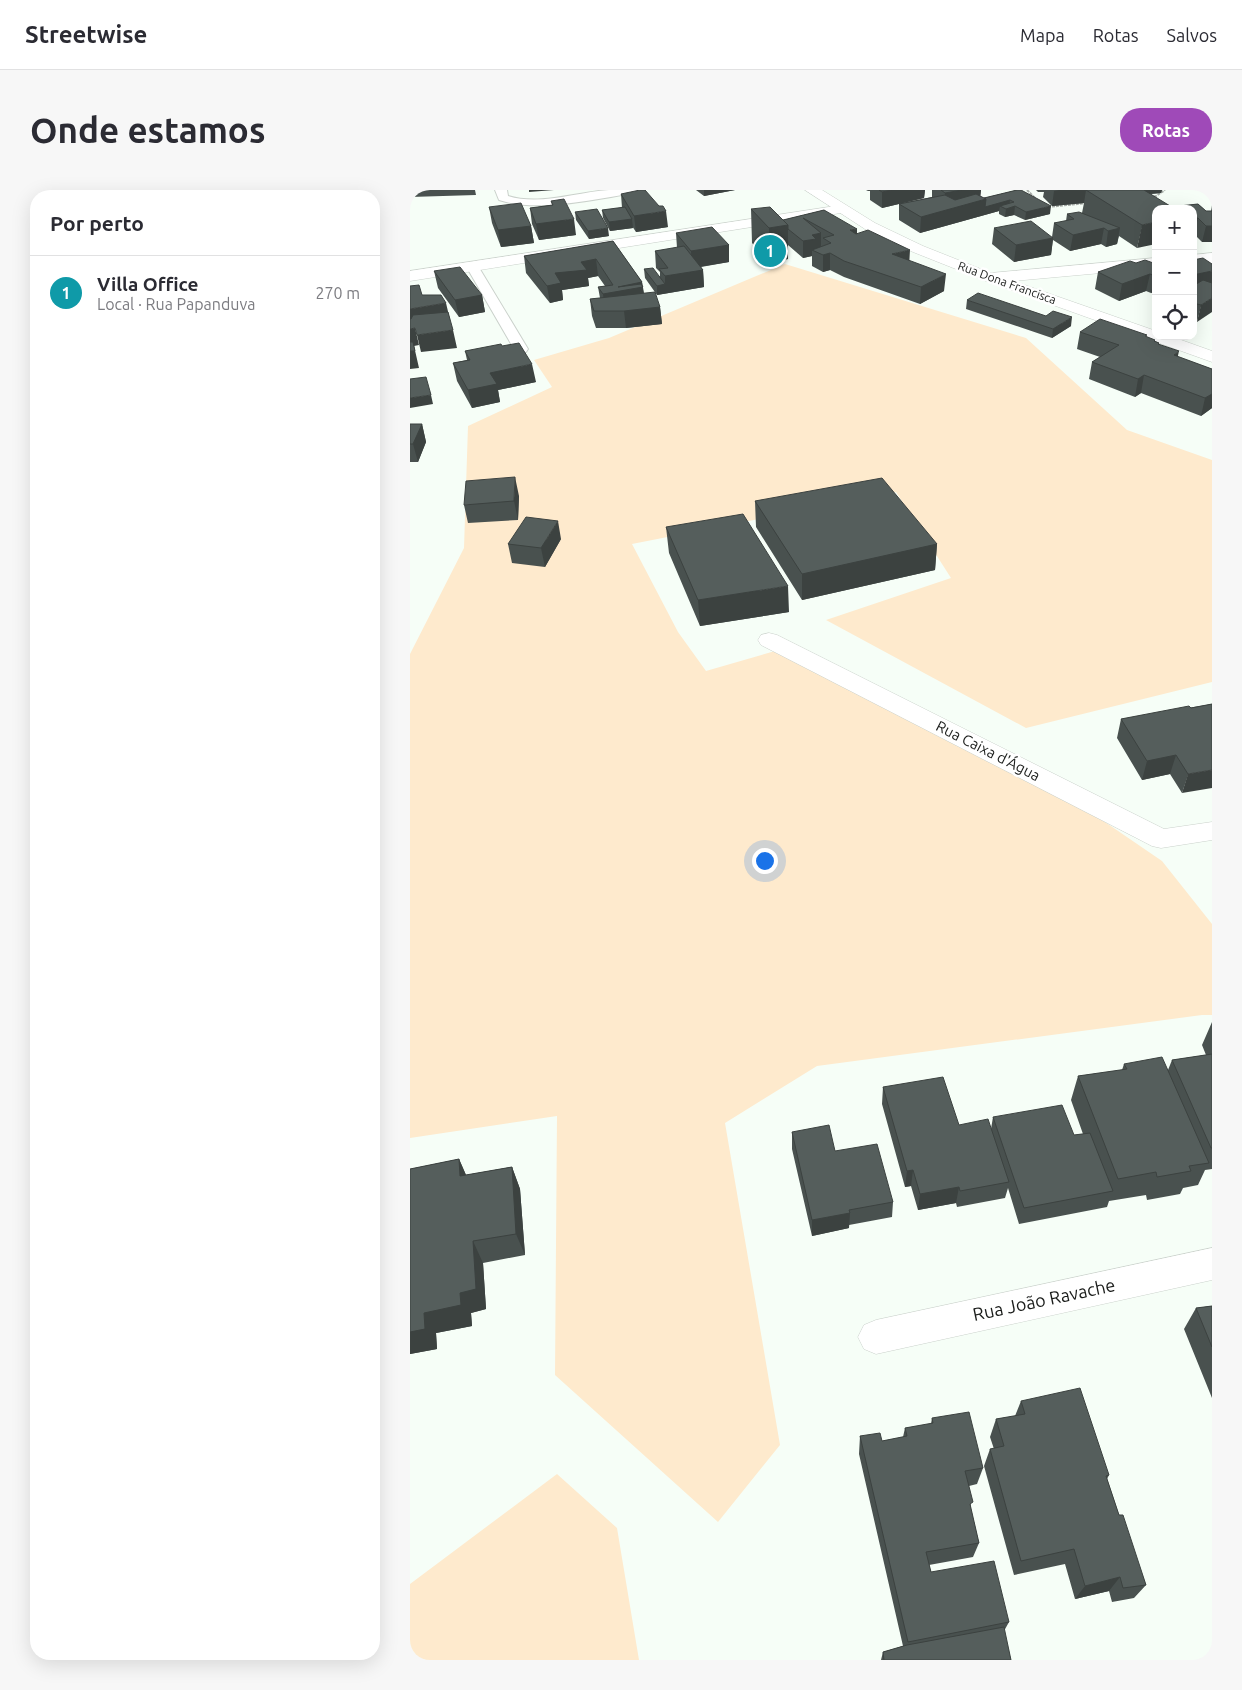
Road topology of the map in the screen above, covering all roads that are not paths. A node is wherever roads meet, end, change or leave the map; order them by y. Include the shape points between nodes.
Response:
1 (501, 190) edge
2 (635, 190) edge
3 (812, 190) edge
4 (842, 209) junction
5 (1212, 258) edge
6 (1197, 260) edge
7 (1152, 263) edge
8 (472, 266) junction
9 (410, 276) edge
10 (991, 278) junction
11 (521, 349) edge
12 (1212, 357) edge
13 (769, 640) dead end
14 (1212, 831) edge
15 (1212, 1264) edge
16 (876, 1337) dead end

1 - 2 lane via 503,198 535,203
3 - 4 street, Rua Dona Francisca
4 - 8 street
4 - 10 street, Rua Dona Francisca via 892,237
5 - 6 street
7 - 10 street
8 - 9 street
8 - 11 lane
10 - 12 street, Rua Dona Francisca
13 - 14 street, Rua Caixa d'Água via 1161,839
15 - 16 street, Rua João Ravache

